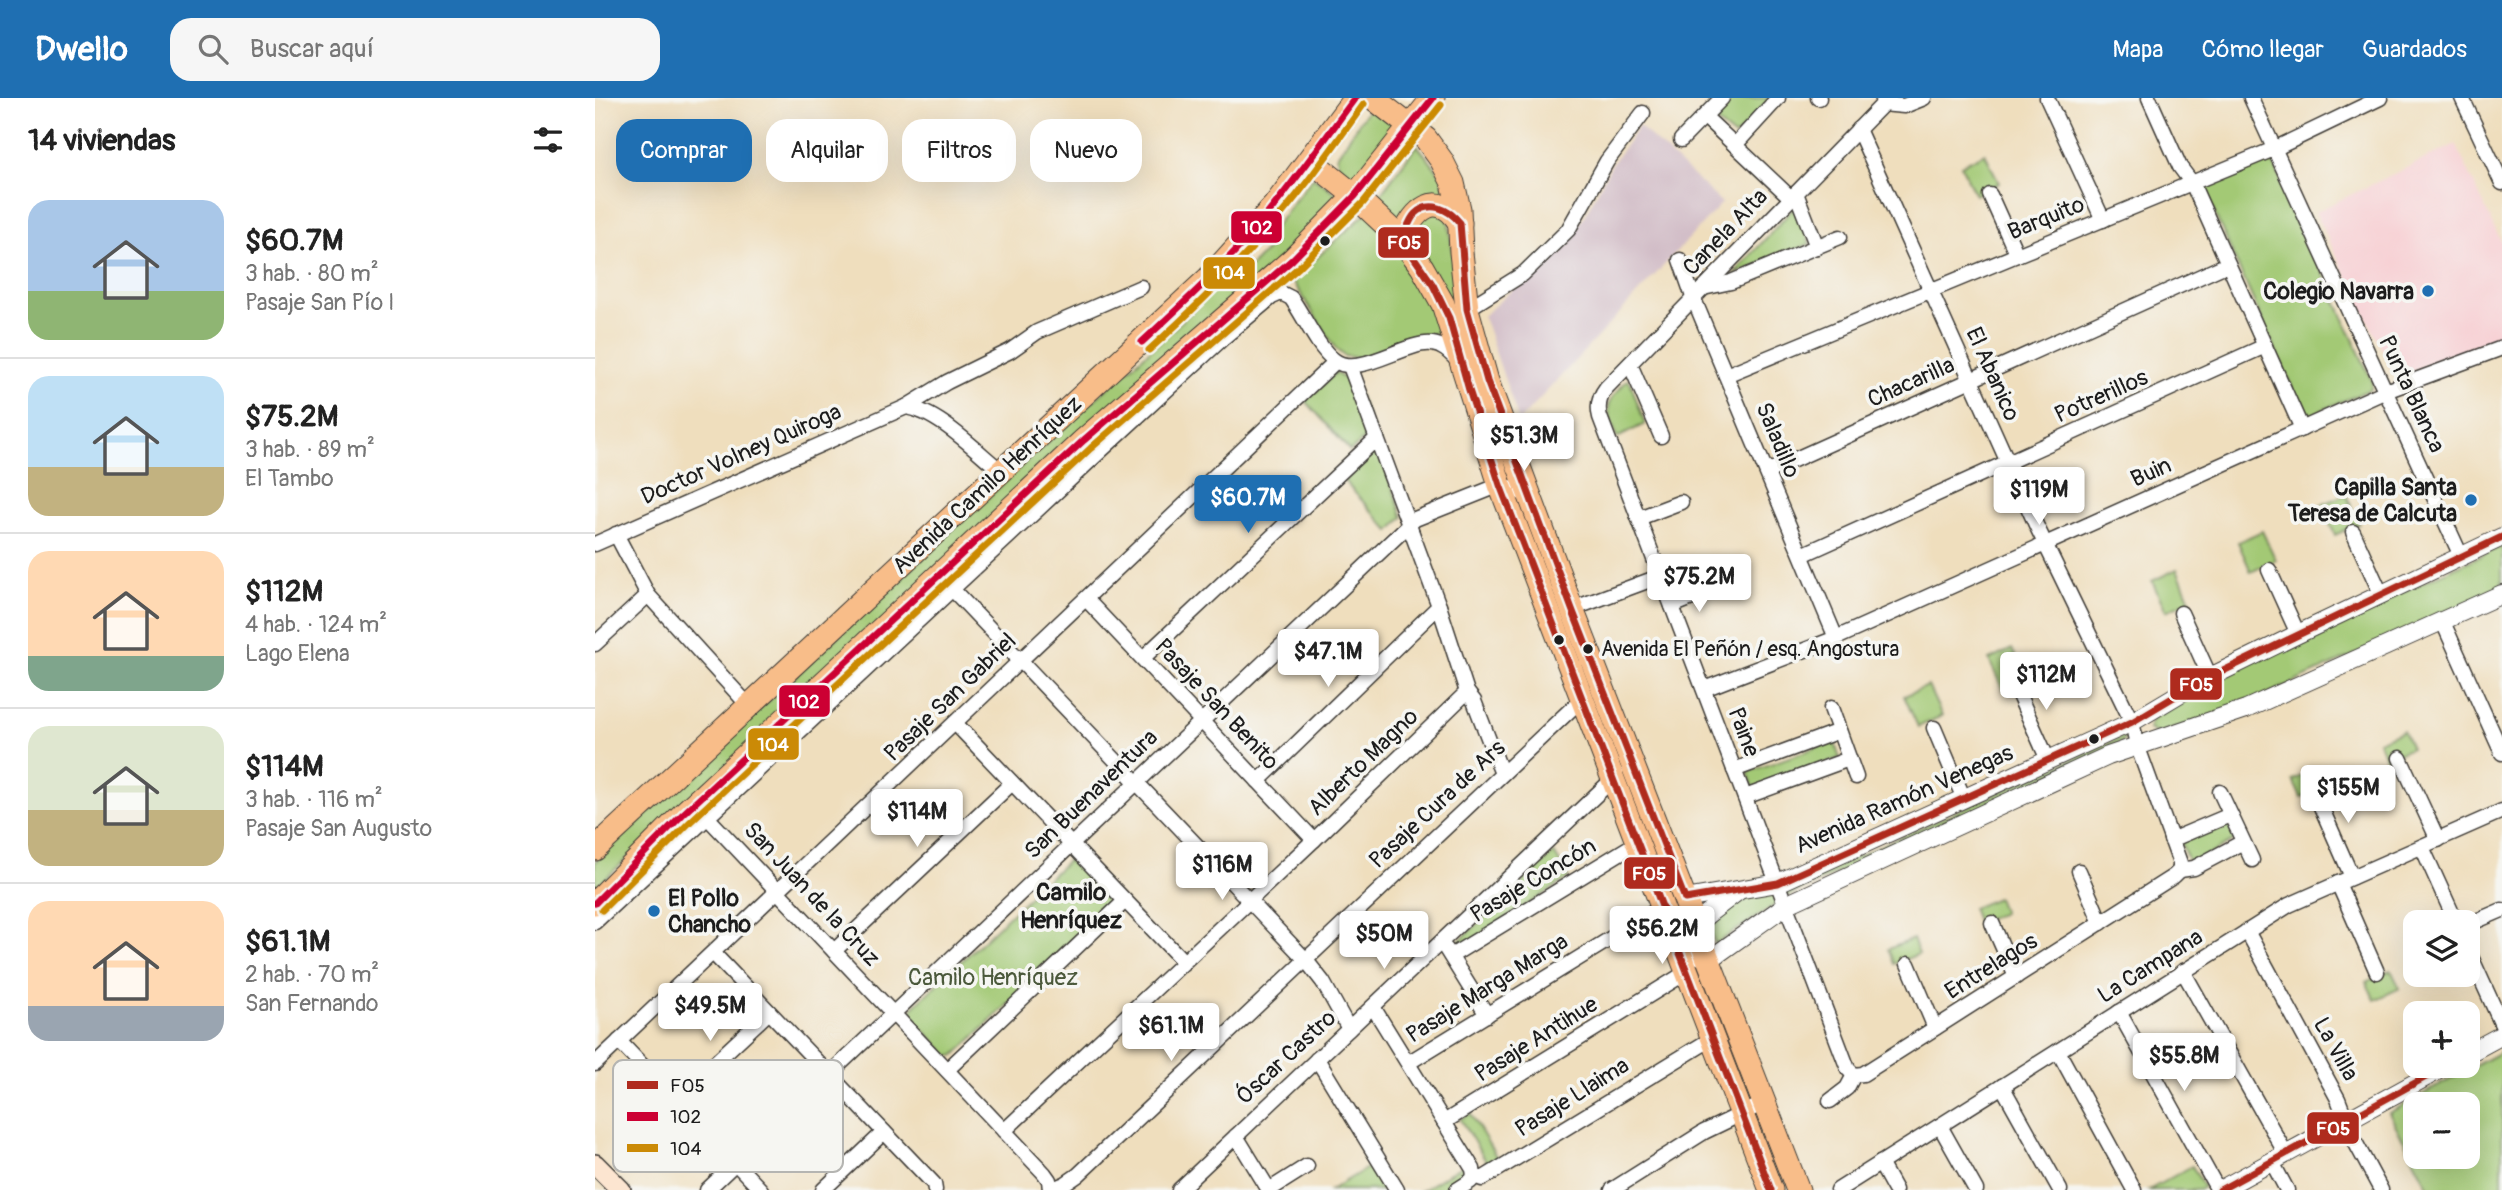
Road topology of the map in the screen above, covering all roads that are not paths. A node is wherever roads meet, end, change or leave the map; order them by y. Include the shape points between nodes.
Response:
1 (1355, 98) edge
2 (1373, 98) edge
3 (1433, 98) edge
4 (1722, 98) edge
5 (1778, 98) edge
6 (1924, 98) edge
7 (2047, 98) edge
8 (2149, 98) edge
9 (2251, 98) edge
10 (2380, 98) edge
11 (2462, 98) edge
12 (1886, 101) edge
13 (1643, 113) dead end
14 (1705, 117) junction
15 (1412, 126) junction
16 (1858, 129) junction
17 (1681, 140) dead end
18 (1735, 145) junction
19 (2274, 149) junction
20 (1310, 160) junction
21 (2192, 183) junction
22 (2502, 183) edge
23 (1793, 195) junction
24 (1990, 195) dead end
25 (1355, 196) junction
26 (2103, 219) junction
27 (1460, 223) junction
28 (1840, 237) dead end
29 (1402, 240) junction
30 (1817, 247) junction
31 (2017, 255) junction
32 (1680, 260) dead end
33 (2228, 264) junction
34 (1141, 287) dead end
35 (1931, 291) junction
36 (1698, 292) junction
37 (1467, 309) junction
38 (2265, 346) junction
39 (2502, 348) edge
40 (1335, 362) junction
41 (1630, 364) junction
42 (1350, 366) junction
43 (1463, 367) junction
44 (1726, 375) junction
45 (1971, 380) junction
46 (2386, 391) junction
47 (1599, 401) joint
48 (906, 407) junction
49 (2302, 429) junction
50 (1661, 436) dead end
51 (1377, 438) junction
52 (2008, 462) junction
53 (1001, 471) junction
54 (1767, 472) junction
55 (1500, 485) junction
56 (1531, 499) junction
57 (1681, 502) dead end
58 (1639, 518) junction
59 (1410, 524) junction
60 (2353, 532) dead end
61 (616, 534) junction
62 (2502, 537) edge
63 (595, 544) edge
64 (2046, 544) junction
65 (1802, 555) junction
66 (2462, 556) junction
67 (2269, 570) dead end
68 (1661, 576) junction
69 (952, 589) junction
70 (1712, 590) dead end
71 (2381, 594) junction
72 (2502, 594) edge
73 (647, 595) junction
74 (1086, 598) junction
75 (1439, 606) junction
76 (1672, 606) junction
77 (1571, 609) junction
78 (2181, 613) dead end
79 (2441, 620) junction
80 (2298, 634) junction
81 (1836, 638) junction
82 (595, 644) edge
83 (1143, 659) junction
84 (1020, 661) junction
85 (2210, 677) junction
86 (1601, 682) junction
87 (1704, 689) junction
88 (2017, 691) dead end
89 (1467, 692) junction
90 (1581, 699) junction
91 (749, 706) junction
92 (1831, 708) dead end
93 (1201, 720) junction
94 (2132, 722) junction
95 (955, 723) junction
96 (1934, 727) dead end
97 (1839, 731) junction
98 (2137, 745) junction
99 (1627, 748) junction
100 (2502, 754) edge
101 (2400, 758) dead end
102 (1849, 759) junction
103 (2048, 760) junction
104 (1734, 770) junction
105 (1502, 774) junction
106 (1856, 777) dead end
107 (1614, 778) junction
108 (1258, 780) junction
109 (1012, 782) junction
110 (1136, 782) junction
111 (2220, 792) dead end
112 (1745, 797) junction
113 (1964, 799) junction
114 (2318, 800) dead end
115 (2502, 811) edge
116 (2230, 815) junction
117 (707, 817) junction
118 (2438, 839) junction
119 (1314, 840) junction
120 (2171, 840) junction
121 (1638, 842) junction
122 (2243, 842) junction
123 (1071, 844) junction
124 (2422, 847) junction
125 (595, 849) edge
126 (2252, 860) dead end
127 (2180, 870) junction
128 (2079, 871) dead end
129 (2352, 877) junction
130 (1778, 883) junction
131 (2338, 883) junction
132 (778, 891) junction
133 (1738, 891) junction
134 (1685, 899) junction
135 (1125, 901) junction
136 (1249, 901) junction
137 (595, 902) edge
138 (1786, 905) junction
139 (1663, 907) junction
140 (2451, 910) edge
141 (2502, 910) edge
142 (2480, 919) edge
143 (595, 922) edge
144 (1992, 923) dead end
145 (2101, 923) junction
146 (1695, 926) junction
147 (2247, 931) junction
148 (1441, 941) junction
149 (1676, 944) junction
150 (834, 951) junction
151 (713, 953) junction
152 (1451, 956) junction
153 (1305, 959) junction
154 (1709, 960) junction
155 (1184, 962) junction
156 (1908, 964) dead end
157 (2183, 971) junction
158 (1687, 972) junction
159 (2377, 972) dead end
160 (2016, 976) junction
161 (2480, 977) edge
162 (1373, 1006) junction
163 (769, 1012) junction
164 (2119, 1012) junction
165 (893, 1013) junction
166 (1487, 1014) junction
167 (2502, 1025) edge
168 (1935, 1028) junction
169 (1349, 1029) junction
170 (2502, 1035) edge
171 (1713, 1038) junction
172 (619, 1041) junction
173 (2480, 1047) edge
174 (2058, 1051) junction
175 (1317, 1059) junction
176 (637, 1060) edge
177 (718, 1060) edge
178 (815, 1060) edge
179 (843, 1061) edge
180 (1408, 1063) junction
181 (595, 1065) edge
182 (947, 1070) junction
183 (1854, 1075) junction
184 (2424, 1078) edge
185 (2002, 1086) junction
186 (843, 1089) edge
187 (1830, 1101) dead end
188 (1764, 1103) junction
189 (1741, 1112) junction
190 (2346, 1121) junction
191 (1444, 1122) junction
192 (1940, 1126) junction
193 (1004, 1131) junction
194 (884, 1132) junction
195 (1236, 1136) junction
196 (2279, 1158) junction
197 (1880, 1163) junction
198 (595, 1164) edge
199 (1307, 1166) dead end
200 (843, 1171) edge
201 (726, 1172) edge
202 (744, 1172) edge
203 (842, 1172) edge
204 (1474, 1176) junction
205 (1767, 1188) edge
206 (621, 1190) edge
207 (707, 1190) edge
208 (761, 1190) edge
209 (823, 1190) edge
210 (935, 1190) edge
211 (1050, 1190) edge
212 (1179, 1190) edge
213 (1269, 1190) edge
214 (1397, 1190) edge
215 (1457, 1190) edge
216 (1612, 1190) edge
217 (1798, 1190) edge
218 (1838, 1190) edge
219 (1895, 1190) edge
220 (1976, 1190) edge
221 (2060, 1190) edge
222 (2134, 1190) edge
223 (2219, 1190) edge
224 (2287, 1190) edge
225 (2381, 1190) edge

1 - 20 main road, Avenida Camilo Henríquez
2 - 15 main road
3 - 15 main road, Avenida Camilo Henríquez
4 - 14 street
5 - 18 street
6 - 12 street via 1904,106
7 - 26 street
8 - 21 street
9 - 19 street, Punta Blanca
10 - 19 street, Barquito
11 - 22 street
12 - 16 street, Canela Alta
13 - 37 street via 1607,161 1568,230 1523,274
14 - 17 street
14 - 18 street
15 - 25 main road, Avenida Camilo Henríquez
15 - 27 main road via 1429,142 1448,172
16 - 23 street, Canela Alta
16 - 35 street, El Abanico
18 - 23 street
19 - 21 street, Barquito
19 - 46 street, Punta Blanca
20 - 25 main road
20 - 53 main road, Avenida Camilo Henríquez via 1209,278
21 - 26 street, Barquito
21 - 33 street
23 - 30 street
23 - 36 street, Canela Alta
24 - 31 street
25 - 29 main road
25 - 137 main road, Avenida Camilo Henríquez via 1271,280 1074,449
26 - 31 street, Barquito
27 - 29 main road via 1443,208 1427,207 1415,214
27 - 37 main road
28 - 30 street
29 - 43 main road via 1443,304
30 - 36 street
31 - 35 street, Barquito
32 - 36 street, Saladillo
33 - 38 street
33 - 45 street, Chacarilla
34 - 48 street, Doctor Volney Quiroga via 1037,332
35 - 44 street, Barquito
35 - 45 street, El Abanico
36 - 41 street, Canela Alta
36 - 44 street, Saladillo
37 - 56 main road via 1487,381
38 - 49 street
38 - 52 street, Potrerillos
39 - 46 street, Buin
40 - 42 street
40 - 69 street via 1291,298 1285,293 1272,297
40 - 74 street, Pasaje San Gabriel
41 - 47 street, Canela Alta
41 - 50 street
42 - 43 street via 1429,344 1447,351
42 - 51 street
43 - 55 main road
44 - 54 street, Saladillo
45 - 52 street, El Abanico
45 - 54 street, Chacarilla
46 - 49 street, Buin
46 - 66 street, Punta Blanca
47 - 58 street, Paine via 1600,417
48 - 53 street via 942,423
48 - 61 street, Doctor Volney Quiroga
49 - 64 street, Buin
51 - 59 street
51 - 83 street
52 - 64 street, El Abanico
52 - 65 street, Potrerillos
53 - 91 main road, Avenida Camilo Henríquez
54 - 65 street, Saladillo
55 - 56 street
55 - 59 street, San Buenaventura
55 - 90 main road
56 - 77 main road
57 - 58 street
58 - 68 street, Paine
59 - 75 street
59 - 93 street, San Buenaventura
60 - 71 street
61 - 63 street, Doctor Volney Quiroga
61 - 73 street
62 - 66 street, Avenida Ramón Venegas
64 - 81 street, Buin
64 - 94 street, El Abanico
65 - 81 street, Saladillo
66 - 71 street, Avenida Ramón Venegas
67 - 80 street
68 - 76 street, Paine
68 - 77 street
69 - 84 street
69 - 117 street
70 - 76 street
71 - 80 street, Avenida Ramón Venegas
72 - 79 street, Avenida Ramón Venegas
73 - 82 street
73 - 91 street
74 - 83 street, Pasaje San Benito
74 - 84 street, Pasaje San Gabriel
75 - 89 street
75 - 108 street
76 - 87 street, Paine
77 - 86 main road
78 - 85 street
79 - 98 street, Avenida Ramón Venegas via 2246,709
79 - 100 street
80 - 85 street, Avenida Ramón Venegas
81 - 87 street, Buin
83 - 93 street, Pasaje San Benito
84 - 95 street, Pasaje San Gabriel
84 - 110 street
85 - 94 street, Avenida Ramón Venegas
86 - 90 street, Pasaje Cura de Ars
86 - 99 main road
87 - 104 street, Paine
88 - 103 street
89 - 105 street
89 - 119 street, Alberto Magno
90 - 105 street, Pasaje Cura de Ars
90 - 107 main road
91 - 125 main road, Avenida Camilo Henríquez
92 - 97 street
93 - 108 street, Pasaje San Benito
93 - 110 street, San Buenaventura
94 - 98 street, El Abanico
94 - 103 street, Avenida Ramón Venegas
95 - 109 street
95 - 132 street, Pasaje San Gabriel
96 - 113 street
97 - 102 street
97 - 104 street
98 - 120 street, El Abanico
98 - 138 street, Avenida Ramón Venegas
99 - 107 street, Óscar Castro
99 - 134 main road
101 - 118 street
102 - 106 street
102 - 112 street
103 - 113 street, Avenida Ramón Venegas
104 - 112 street, Paine
105 - 153 street, Pasaje Cura de Ars
107 - 121 main road
107 - 148 street, Óscar Castro
108 - 119 street, Pasaje San Benito
109 - 123 street
109 - 150 street
110 - 123 street, San Buenaventura
110 - 136 street
111 - 116 street
112 - 130 street, Paine
113 - 130 street, Avenida Ramón Venegas
114 - 129 street
115 - 118 street, La Campana
116 - 120 street
116 - 122 street
117 - 132 street, San Juan de la Cruz
117 - 143 street
118 - 124 street, La Campana
119 - 136 street, Alberto Magno
120 - 127 street, El Abanico
121 - 139 main road
121 - 152 street, Pasaje Concón
122 - 126 street
122 - 127 street, Entrelagos via 2194,868
123 - 135 street
123 - 165 street, San Buenaventura
124 - 129 street, La Campana
124 - 140 street
127 - 145 street, Entrelagos
128 - 145 street
129 - 131 street, La Campana
130 - 133 street, Avenida Ramón Venegas
130 - 138 street, Paine
131 - 147 street, La Campana
131 - 159 street
132 - 150 street, San Juan de la Cruz
132 - 151 street, Pasaje San Gabriel
133 - 134 street, Avenida Ramón Venegas
133 - 146 street, Avenida Ramón Venegas
134 - 146 main road
135 - 155 street
135 - 182 street
136 - 153 street
136 - 155 street, Alberto Magno
138 - 154 street, Avenida Ramón Venegas
138 - 183 street, Paine via 1849,1072
139 - 149 main road
139 - 166 street, Pasaje Marga Marga
141 - 142 street
144 - 160 street
145 - 160 street, Entrelagos
146 - 149 street, Avenida Ramón Venegas
146 - 154 main road
147 - 157 street, La Campana
147 - 190 street, La Villa
148 - 152 street
148 - 162 street, Óscar Castro
149 - 154 street
149 - 158 main road
150 - 165 street, San Juan de la Cruz
151 - 163 street
151 - 172 street, Pasaje San Gabriel
152 - 166 street
153 - 169 street
153 - 211 street, Pasaje Cura de Ars via 1078,1175
154 - 188 main road
155 - 193 street, Alberto Magno
156 - 168 street
157 - 164 street, La Campana
157 - 196 street
158 - 171 main road
158 - 191 street, Pasaje Antihue
160 - 168 street, Entrelagos
161 - 167 street
162 - 169 street, Óscar Castro
162 - 180 street
163 - 177 street
163 - 178 street
164 - 174 street, La Campana
164 - 223 street
165 - 179 street, San Buenaventura
165 - 182 street, San Juan de la Cruz
166 - 180 street, Pasaje Marga Marga
168 - 183 street, Entrelagos via 1863,1074
169 - 175 street, Óscar Castro
170 - 173 street
171 - 189 main road
171 - 204 street, Pasaje Llaima via 1482,1179
172 - 176 street
172 - 181 street, Pasaje San Gabriel
174 - 185 street, La Campana
174 - 222 street
175 - 195 street, Óscar Castro
175 - 214 street
180 - 191 street
182 - 193 street, San Juan de la Cruz
183 - 187 street, Entrelagos via 1847,1088
184 - 190 street
185 - 192 street, La Campana
185 - 221 street
186 - 194 street
188 - 189 street
188 - 217 main road
189 - 205 main road
189 - 216 street
190 - 196 street
190 - 225 street, La Villa
191 - 204 street
192 - 197 street, La Campana
192 - 220 street
193 - 211 street, San Juan de la Cruz via 1047,1176
194 - 200 street
194 - 210 street
195 - 212 street, Óscar Castro
195 - 213 street
196 - 223 street
196 - 224 street
197 - 218 street, La Campana
197 - 219 street
198 - 206 main road
199 - 213 street
201 - 207 street, San Buenaventura
202 - 208 street
203 - 209 street
204 - 215 street, Pasaje Llaima

